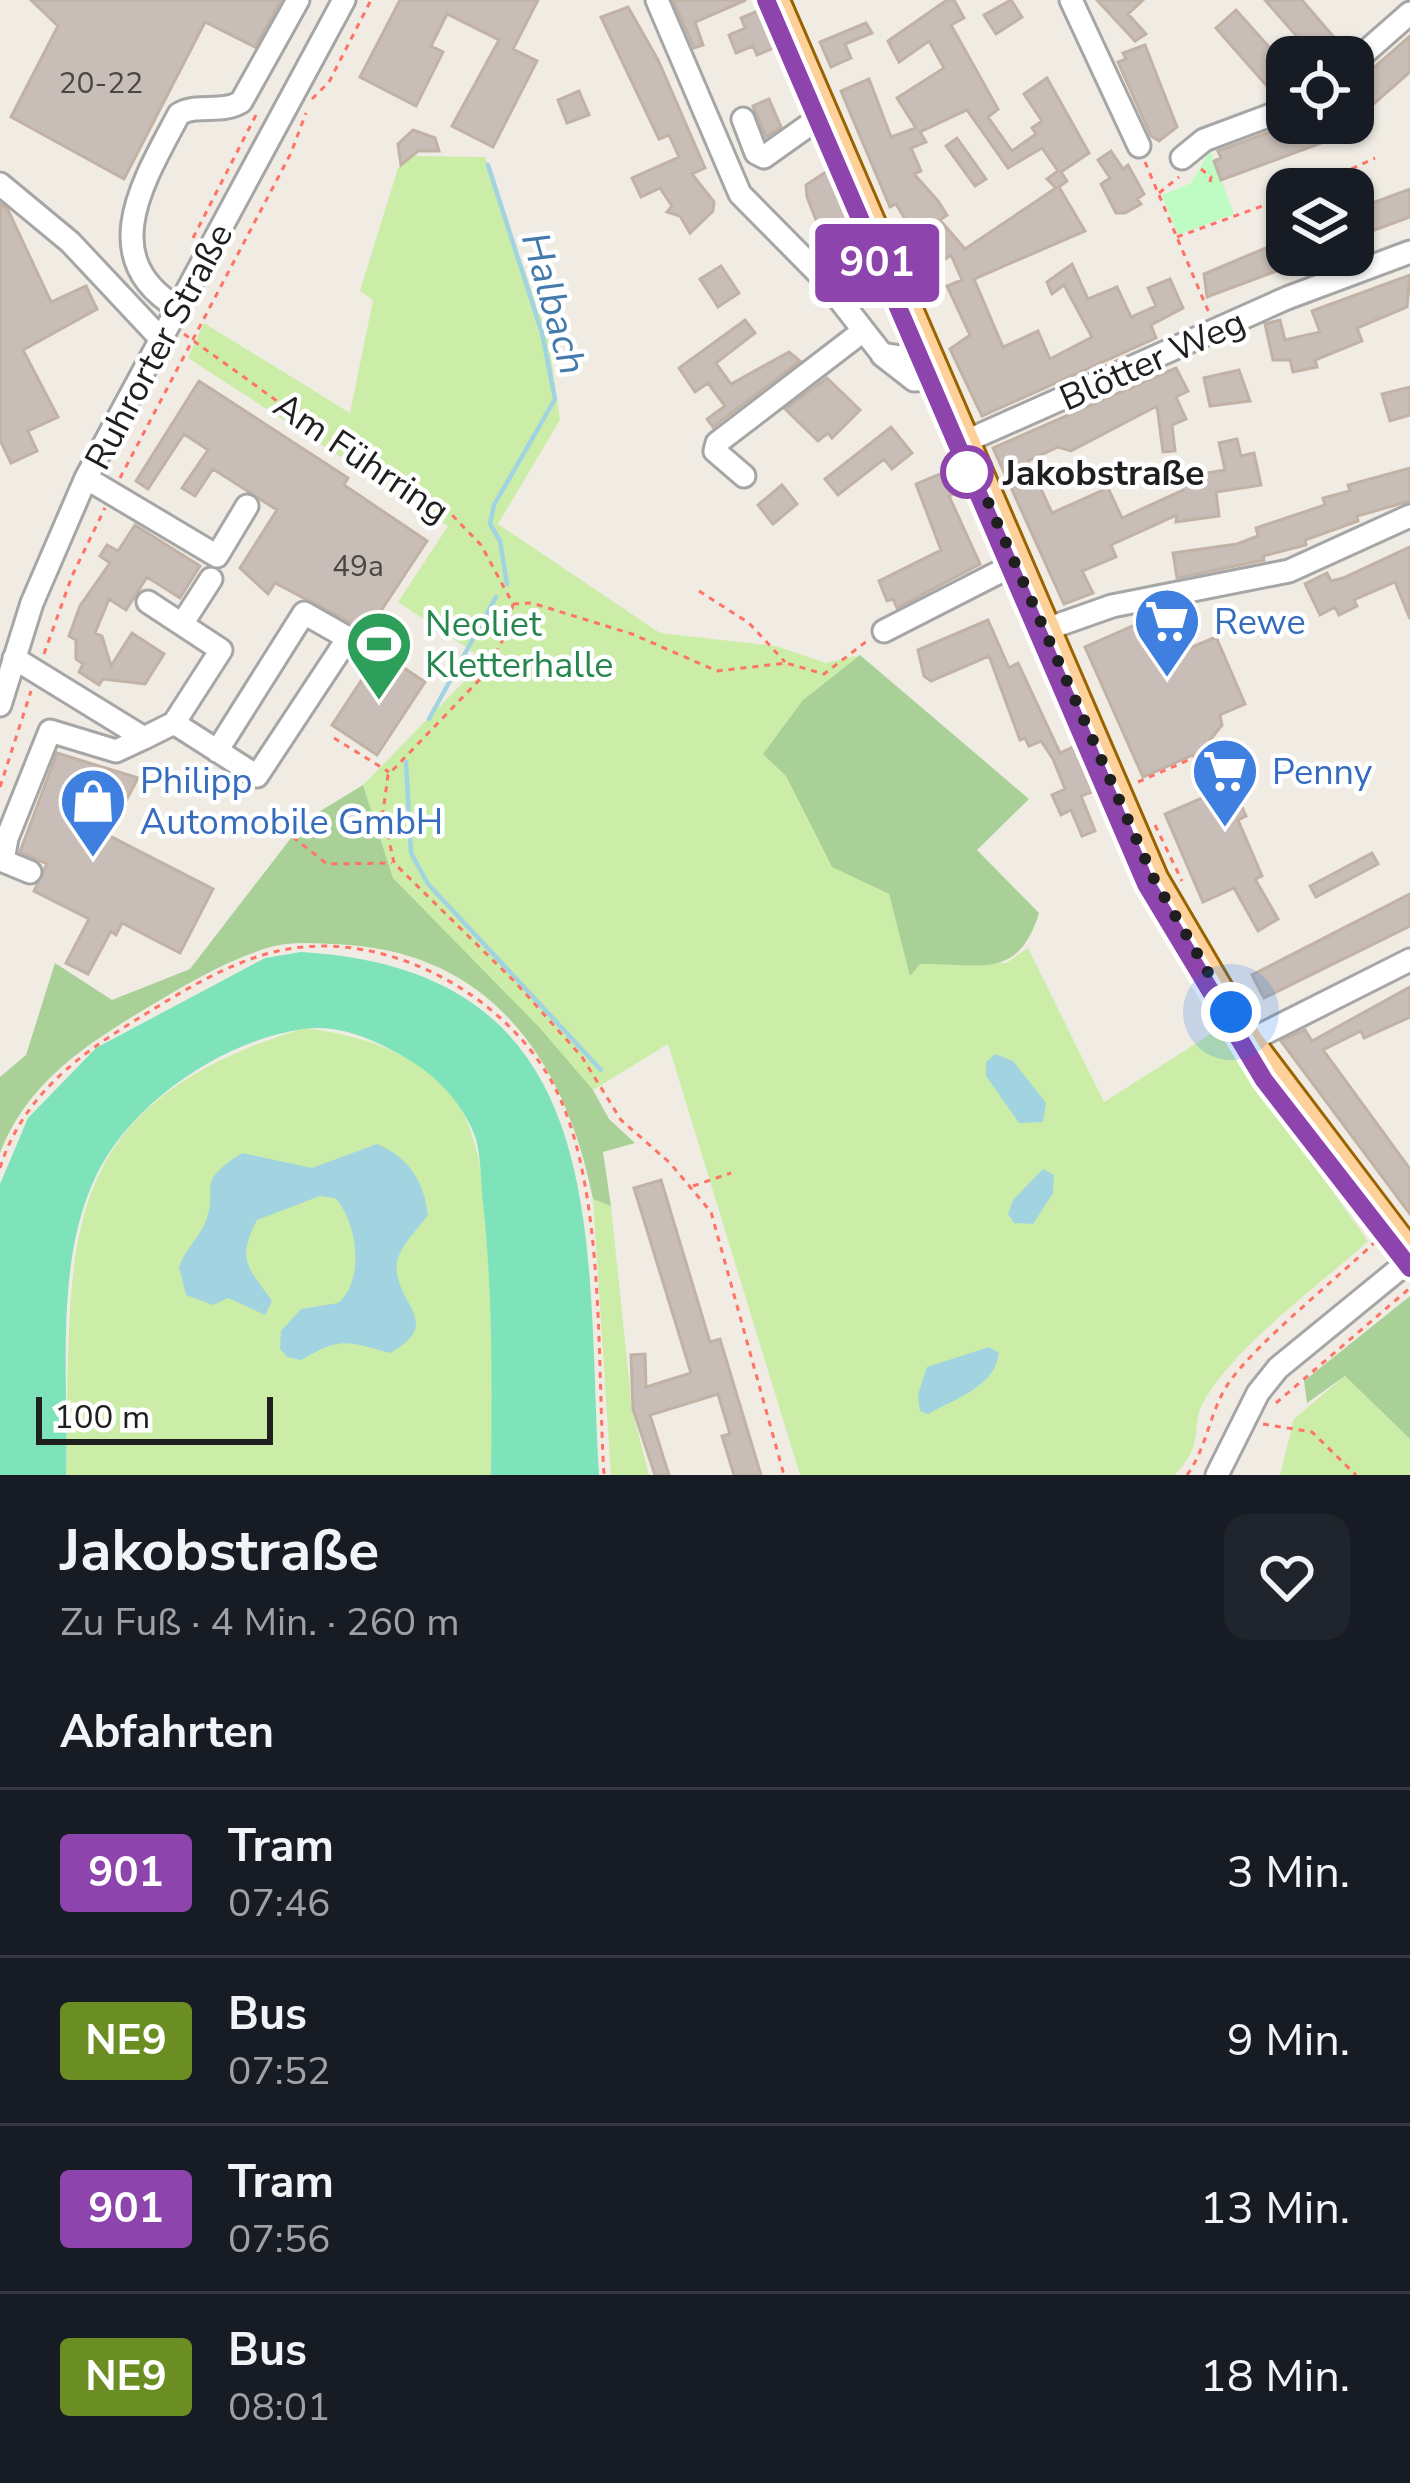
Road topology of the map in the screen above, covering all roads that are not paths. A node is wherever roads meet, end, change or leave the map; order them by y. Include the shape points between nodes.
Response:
1 (298, 0) edge
2 (344, 0) edge
3 (657, 0) edge
4 (775, 0) edge
5 (1070, 0) edge
6 (1410, 13) edge
7 (1374, 45) edge
8 (824, 115) junction
9 (1266, 117) edge
10 (743, 119) dead end
11 (1139, 146) road end
12 (1186, 155) road end
13 (0, 184) edge
14 (1410, 253) edge
15 (169, 324) junction
16 (863, 331) junction
17 (922, 346) junction
18 (881, 354) junction
19 (935, 378) junction
20 (962, 443) junction
21 (744, 476) dead end
22 (86, 478) junction
23 (247, 506) dead end
24 (1410, 517) edge
25 (1016, 564) junction
26 (211, 579) dead end
27 (148, 602) dead end
28 (182, 624) junction
29 (1044, 630) junction
30 (884, 631) road end
31 (14, 658) junction
32 (0, 705) edge
33 (160, 729) junction
34 (217, 751) junction
35 (30, 872) dead end
36 (1410, 960) edge
37 (1249, 1041) junction
38 (1410, 1257) edge
39 (1217, 1475) edge

1 - 15 street via 241,102 179,114 137,193 133,263
2 - 15 street, Ruhrorter Straße
3 - 16 street via 733,183
4 - 8 main road
5 - 11 street
6 - 7 street
8 - 10 street via 764,157
8 - 17 main road
9 - 12 street
13 - 15 street
14 - 20 street, Blötter Weg via 1286,298
15 - 22 street, Ruhrorter Straße
16 - 18 street
16 - 21 street via 717,442 715,451
17 - 18 street via 902,357
17 - 19 main road
18 - 19 street via 914,380
19 - 20 main road
20 - 25 main road
22 - 23 street via 217,556
22 - 31 street, Ruhrorter Straße
24 - 29 street via 1289,571 1112,606
25 - 29 main road
25 - 30 street
26 - 28 street
27 - 28 street
28 - 33 street via 221,650
29 - 37 main road via 1154,879
31 - 32 street, Ruhrorter Straße
31 - 33 street
33 - 34 street
33 - 35 street via 116,751 50,731 3,861
34 - 34 street via 304,613 348,638 257,776
36 - 37 street
37 - 38 main road
38 - 39 street via 1278,1368

